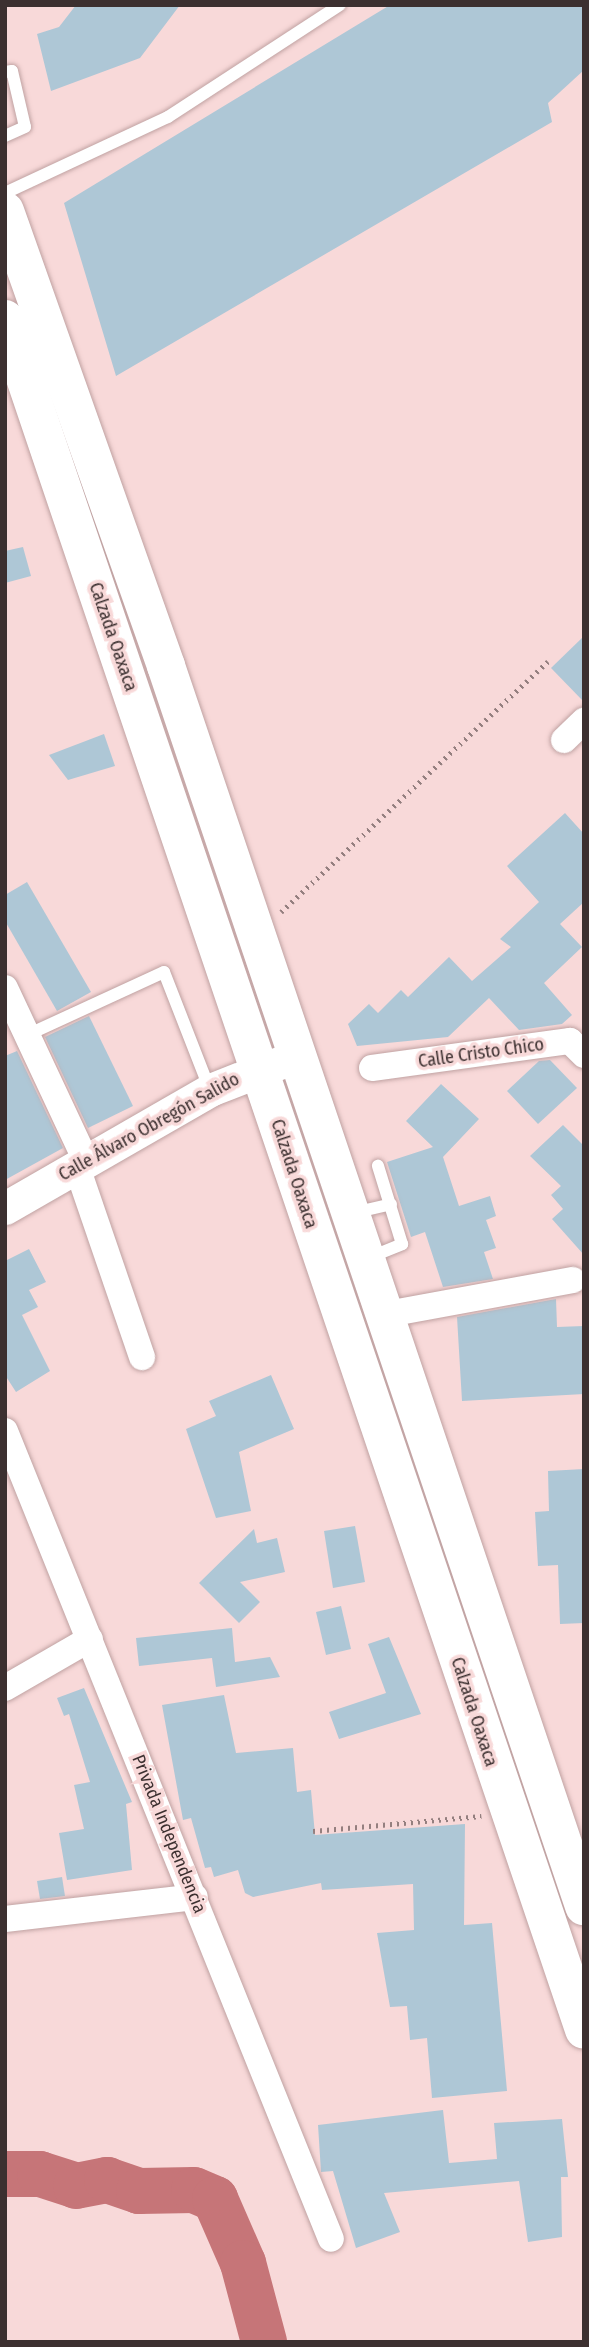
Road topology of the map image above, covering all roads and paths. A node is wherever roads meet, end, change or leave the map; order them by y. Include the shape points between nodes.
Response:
1 (340, 5) edge
2 (5, 72) edge
3 (5, 135) edge
4 (5, 193) edge
5 (5, 211) edge
6 (5, 319) edge
7 (548, 661) dead end
8 (584, 721) edge
9 (564, 740) dead end
10 (257, 935) junction
11 (5, 988) edge
12 (24, 1036) junction
13 (579, 1042) edge
14 (297, 1056) junction
15 (258, 1066) junction
16 (372, 1068) dead end
17 (210, 1090) junction
18 (81, 1164) junction
19 (378, 1166) dead end
20 (391, 1204) junction
21 (5, 1208) edge
22 (349, 1214) junction
23 (364, 1260) junction
24 (573, 1279) dead end
25 (382, 1315) junction
26 (395, 1352) junction
27 (142, 1357) dead end
28 (358, 1364) junction
29 (5, 1431) edge
30 (90, 1639) junction
31 (5, 1688) edge
32 (467, 1817) dead end
33 (313, 1831) dead end
34 (195, 1897) junction
35 (584, 1906) edge
36 (5, 1919) edge
37 (584, 2030) edge
38 (331, 2239) dead end

1 - 4 lane via 168,117
2 - 3 lane via 12,71 24,127
5 - 10 main road
6 - 15 main road, Calzada Oaxaca
7 - 10 path
8 - 9 street
10 - 14 main road
11 - 12 street
12 - 17 lane via 164,972
12 - 18 street
13 - 16 street, Calle Cristo Chico
14 - 15 street, Calle Álvaro Obregón Salido
14 - 22 main road
15 - 17 street, Calle Álvaro Obregón Salido
15 - 28 main road, Calzada Oaxaca
17 - 18 street, Calle Álvaro Obregón Salido
18 - 21 street, Calle Álvaro Obregón Salido
18 - 27 street
19 - 20 lane
20 - 22 lane
20 - 23 lane via 402,1244
22 - 23 main road
23 - 25 main road
24 - 25 street
25 - 26 main road
26 - 28 main road
26 - 35 main road
28 - 37 main road, Calzada Oaxaca
29 - 30 street, Privada Independencia
30 - 31 street
30 - 34 street, Privada Independencia
32 - 33 path
34 - 36 street
34 - 38 street, Privada Independencia

